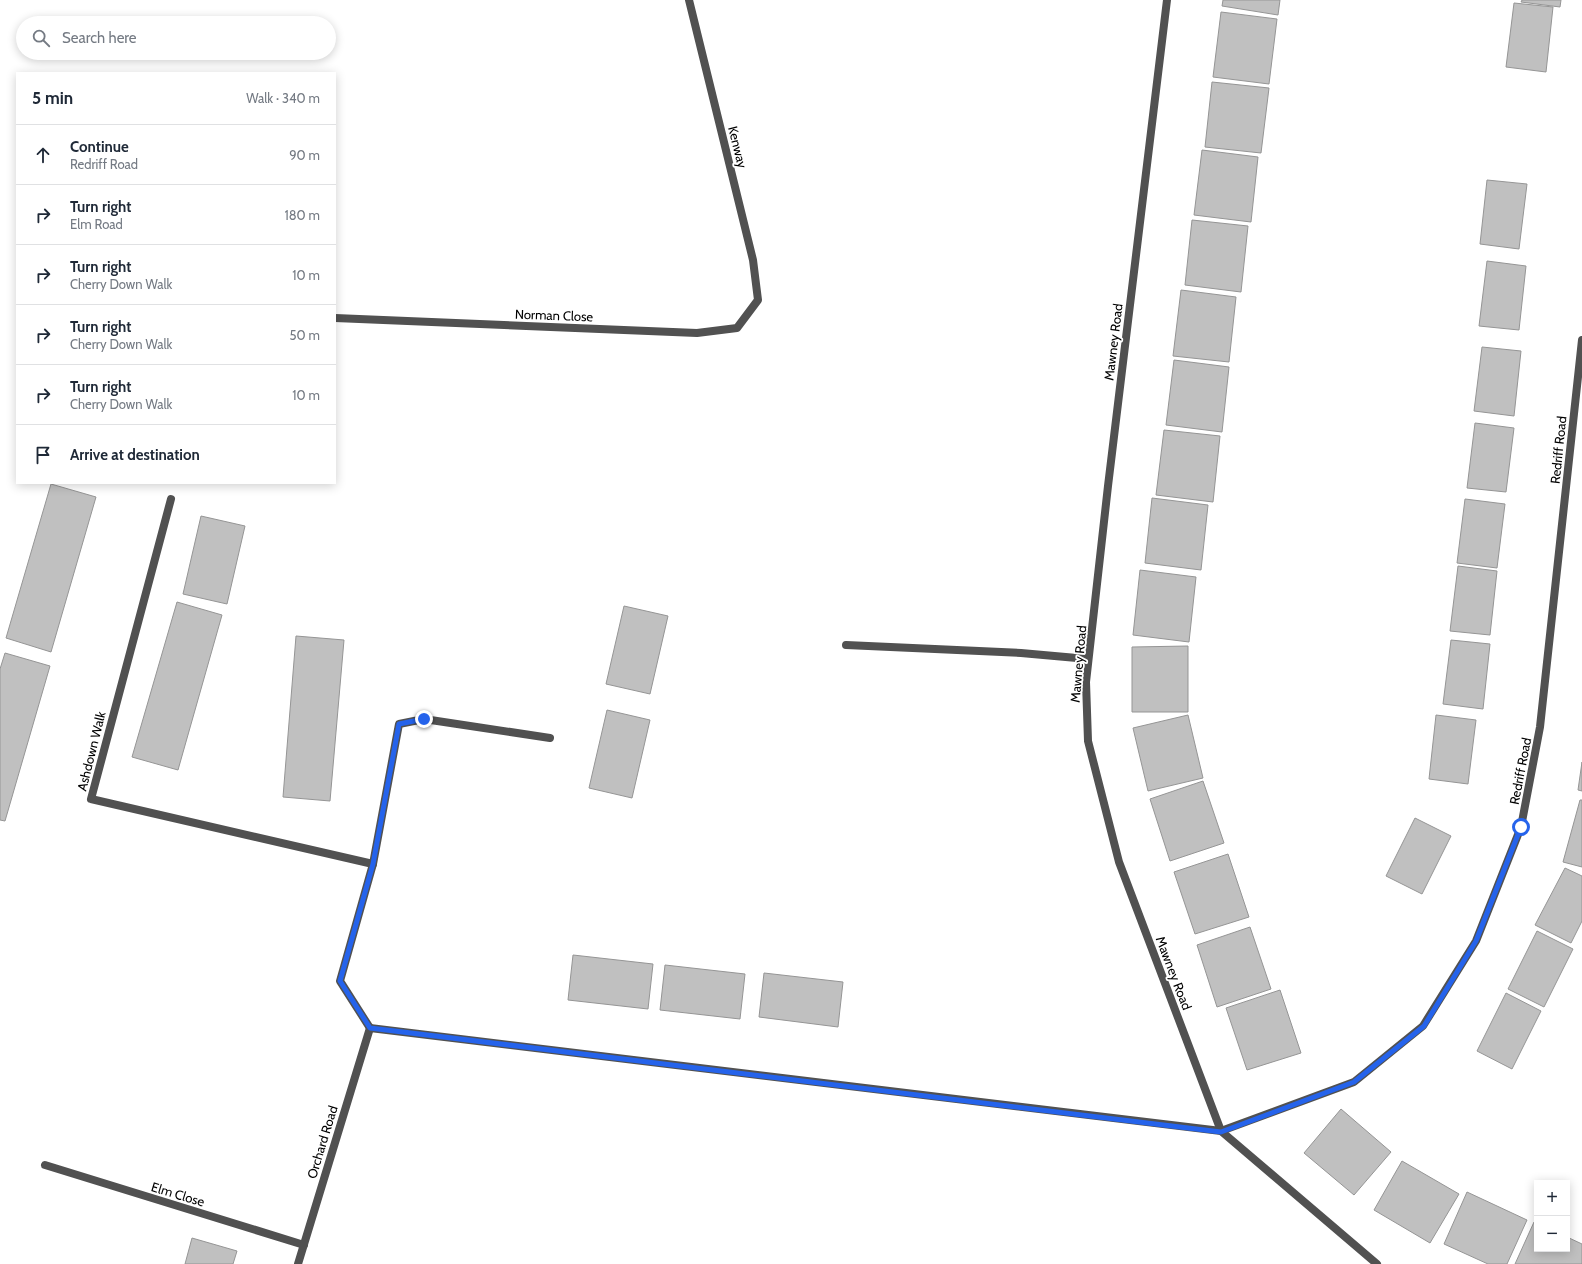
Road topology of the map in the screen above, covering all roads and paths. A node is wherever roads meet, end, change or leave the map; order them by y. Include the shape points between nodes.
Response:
1 (689, 0) edge
2 (1167, 0) edge
3 (758, 300) joint
4 (336, 318) edge
5 (1582, 340) edge
6 (171, 499) dead end
7 (846, 645) dead end
8 (1088, 659) junction
9 (550, 738) dead end
10 (373, 864) junction
11 (370, 1028) junction
12 (1221, 1132) junction
13 (45, 1165) dead end
14 (304, 1245) junction
15 (298, 1264) edge
16 (1377, 1264) edge

1 - 3 street, Kenway via 753,260
2 - 8 street, Mawney Road
3 - 4 street, Norman Close via 737,328 697,333
5 - 12 street, Redriff Road via 1540,727 1521,827 1476,941 1424,1026 1354,1082
6 - 10 street, Ashdown Walk via 91,799
7 - 8 street via 1021,653
8 - 12 street, Mawney Road via 1088,741 1119,862
9 - 10 street via 424,719 399,724
10 - 11 street via 340,981
11 - 12 street
11 - 14 street, Orchard Road
12 - 16 street, Mawney Road
13 - 14 street, Elm Close
14 - 15 street, Orchard Road

